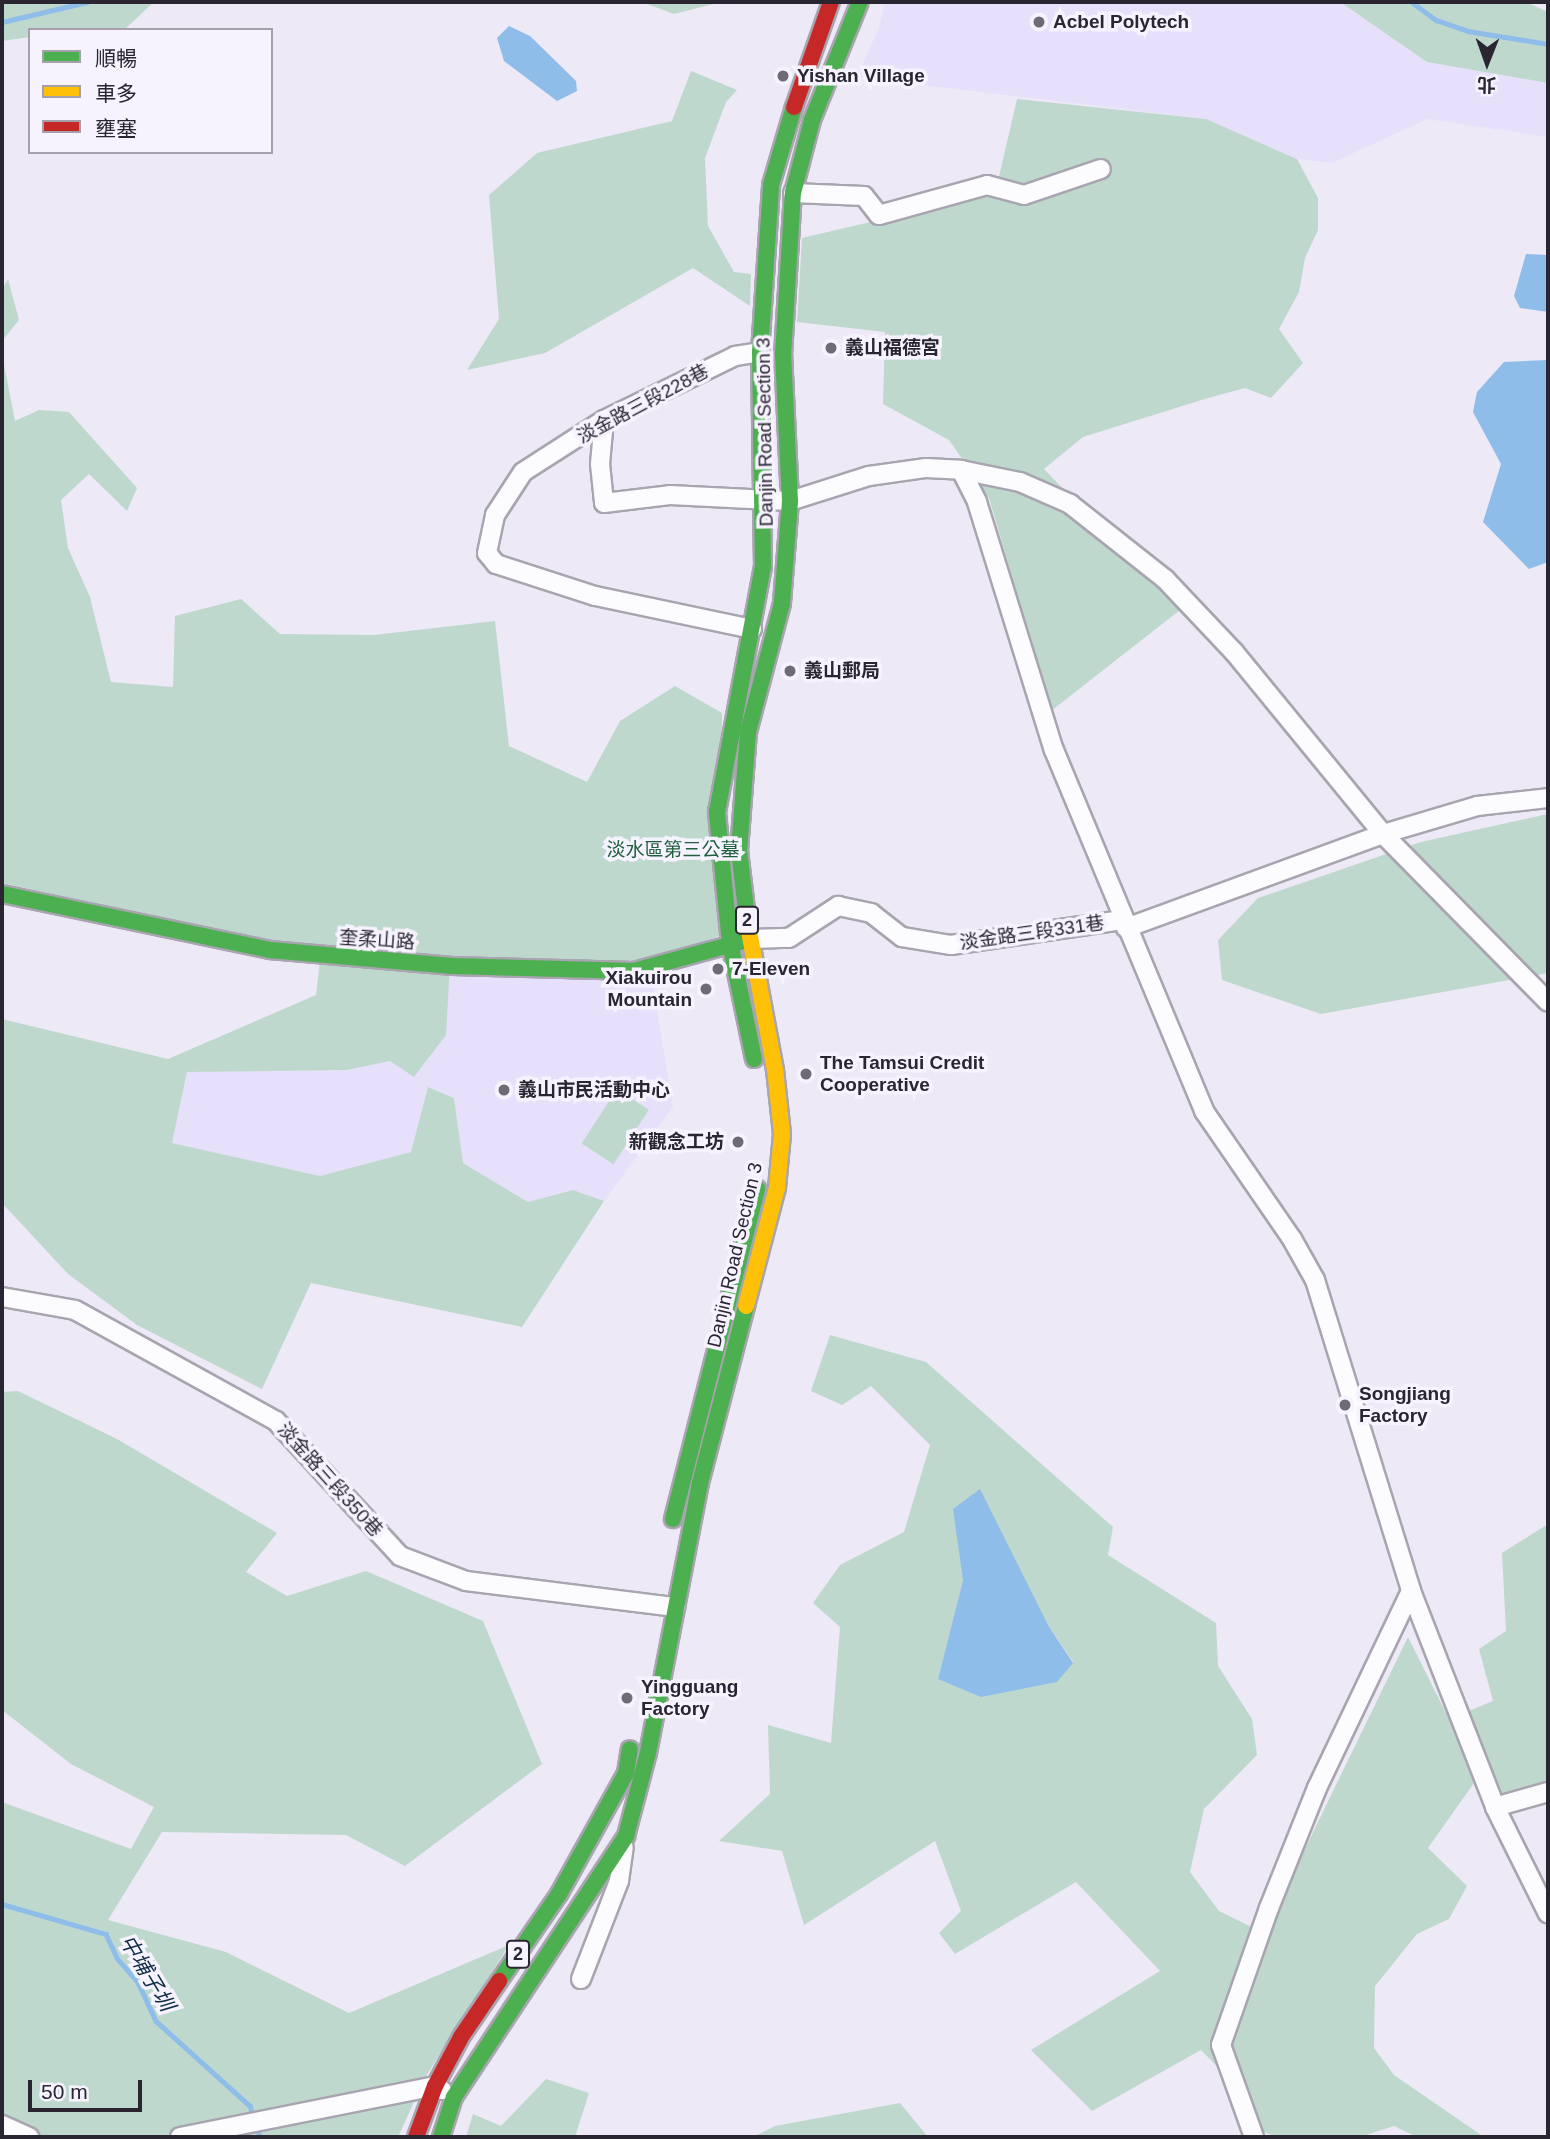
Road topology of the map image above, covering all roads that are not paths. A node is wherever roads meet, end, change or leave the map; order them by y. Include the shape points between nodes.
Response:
1 (831, 2) edge
2 (860, 2) edge
3 (1101, 169) dead end
4 (793, 193) junction
5 (760, 352) junction
6 (604, 420) junction
7 (961, 470) junction
8 (790, 501) junction
9 (764, 503) junction
10 (752, 629) junction
11 (1548, 798) edge
12 (1383, 834) junction
13 (2, 894) edge
14 (1124, 924) junction
15 (751, 939) junction
16 (730, 943) junction
17 (1548, 1002) edge
18 (760, 1095) dead end
19 (759, 1174) dead end
20 (2, 1297) edge
21 (668, 1542) dead end
22 (1410, 1591) junction
23 (675, 1607) junction
24 (633, 1735) dead end
25 (626, 1773) junction
26 (1548, 1792) edge
27 (1496, 1807) junction
28 (626, 1836) junction
29 (1548, 1914) edge
30 (581, 1979) dead end
31 (435, 2086) junction
32 (454, 2097) junction
33 (2, 2125) edge
34 (29, 2137) edge
35 (180, 2137) edge
36 (416, 2137) edge
37 (441, 2137) edge
38 (1254, 2137) edge

1 - 5 main road, Danjin Road Section 3 / 2 via 808,57 771,185
2 - 4 main road, Danjin Road Section 3 / 2 via 812,120
3 - 4 street via 1024,195 987,185 878,215 864,196
4 - 8 main road, Danjin Road Section 3 / 2 via 783,355
5 - 6 street, 淡金路三段228巷 via 736,356
5 - 9 main road, Danjin Road Section 3 / 2
6 - 9 street via 600,464 604,503 670,495
6 - 10 street, 淡金路三段228巷 via 523,472 495,515 487,552 496,564 595,596
7 - 8 street via 926,468 869,476
7 - 12 street via 1020,482 1070,504 1165,579 1234,652
7 - 14 street via 977,502 1054,750
8 - 9 street
8 - 15 main road, Danjin Road Section 3 / 2 via 782,603 748,732 739,850
9 - 10 main road, Danjin Road Section 3 / 2 via 763,567
10 - 16 main road, Danjin Road Section 3 / 2 via 728,733 717,812
11 - 12 street, 淡金路三段331巷 via 1477,806
12 - 14 street, 淡金路三段331巷
12 - 17 street
13 - 16 main road, 奎柔山路 via 271,950 452,966 634,971
14 - 15 street, 淡金路三段331巷 via 951,945 902,937 871,913 838,906 789,938
14 - 22 street via 1204,1111 1293,1239 1315,1280
15 - 16 main road, 奎柔山路
15 - 23 main road, Danjin Road Section 3 / 2 via 782,1134 777,1188 700,1483
16 - 18 main road, Danjin Road Section 3 / 2
19 - 21 main road, Danjin Road Section 3 via 686,1454
20 - 23 street, 淡金路三段350巷 via 75,1310 276,1421 400,1556 466,1581
22 - 27 street
22 - 38 street via 1317,1788 1221,2045
23 - 28 main road, Danjin Road Section 3 / 2 via 648,1753
24 - 25 main road, 2
25 - 28 street
25 - 31 main road, 2 via 559,1894 461,2037
26 - 27 street
27 - 29 street
28 - 30 street via 619,1881
28 - 32 main road, Danjin Road Section 3 / 2
31 - 32 street
31 - 35 street
31 - 36 main road, 2
32 - 37 main road, Danjin Road Section 3 / 2
33 - 34 street

